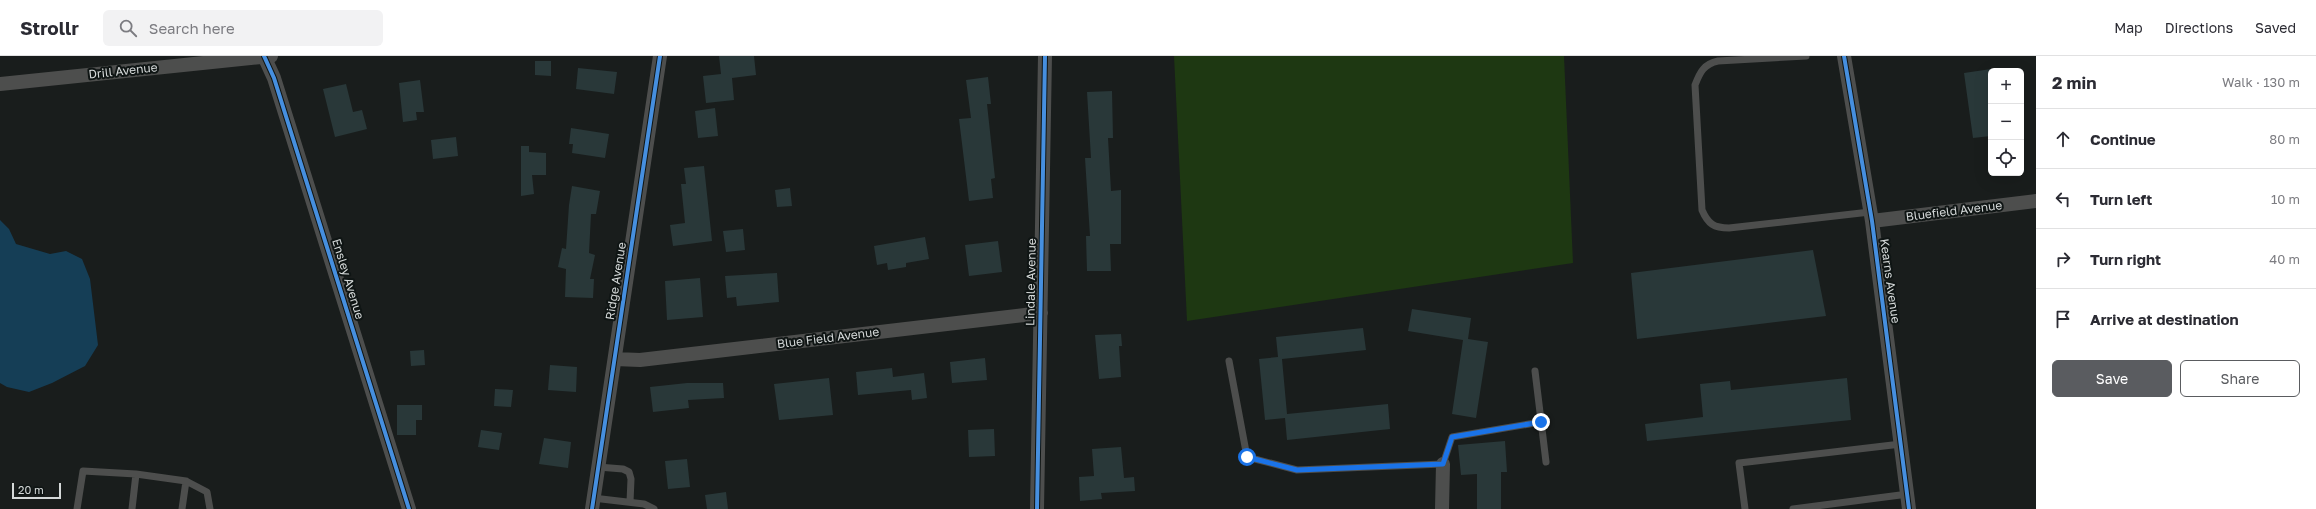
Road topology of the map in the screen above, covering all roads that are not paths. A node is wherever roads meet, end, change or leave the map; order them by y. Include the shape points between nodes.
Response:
1 (266, 56) edge
2 (660, 56) edge
3 (1045, 56) edge
4 (1806, 56) edge
5 (1844, 56) edge
6 (0, 84) edge
7 (2036, 201) edge
8 (1871, 216) junction
9 (1041, 313) junction
10 (614, 359) junction
11 (1229, 360) dead end
12 (1535, 371) dead end
13 (1541, 422) junction
14 (1902, 444) junction
15 (1546, 462) dead end
16 (1443, 464) junction
17 (598, 467) junction
18 (136, 474) junction
19 (186, 481) junction
20 (1908, 494) junction
21 (630, 502) junction
22 (592, 503) edge
23 (77, 509) edge
24 (132, 509) edge
25 (182, 509) edge
26 (210, 509) edge
27 (408, 509) edge
28 (654, 509) edge
29 (1036, 509) edge
30 (1442, 509) edge
31 (1745, 509) edge
32 (1793, 509) edge
33 (1909, 509) edge

1 - 6 street, Drill Avenue
1 - 27 street, Ensley Avenue
2 - 10 street, Ridge Avenue
3 - 9 street, Lindale Avenue
4 - 8 lane via 1718,61 1703,68 1695,86 1702,210 1706,221 1716,228 1729,228
5 - 8 street, Kearns Avenue
7 - 8 street, Bluefield Avenue
8 - 14 street, Kearns Avenue
9 - 10 street, Blue Field Avenue via 640,360
9 - 29 street, Lindale Avenue
10 - 17 street, Ridge Avenue
11 - 16 lane via 1247,457 1297,470
12 - 13 lane
13 - 15 lane
13 - 16 lane via 1452,437
14 - 20 street, Kearns Avenue
14 - 31 lane via 1739,463
16 - 30 street
17 - 21 lane via 629,472
17 - 22 street, Ridge Avenue
18 - 19 lane
18 - 23 lane via 82,471
18 - 24 lane
19 - 25 lane
19 - 26 lane via 207,492
20 - 32 lane
20 - 33 street, Kearns Avenue
21 - 22 lane
21 - 28 lane

